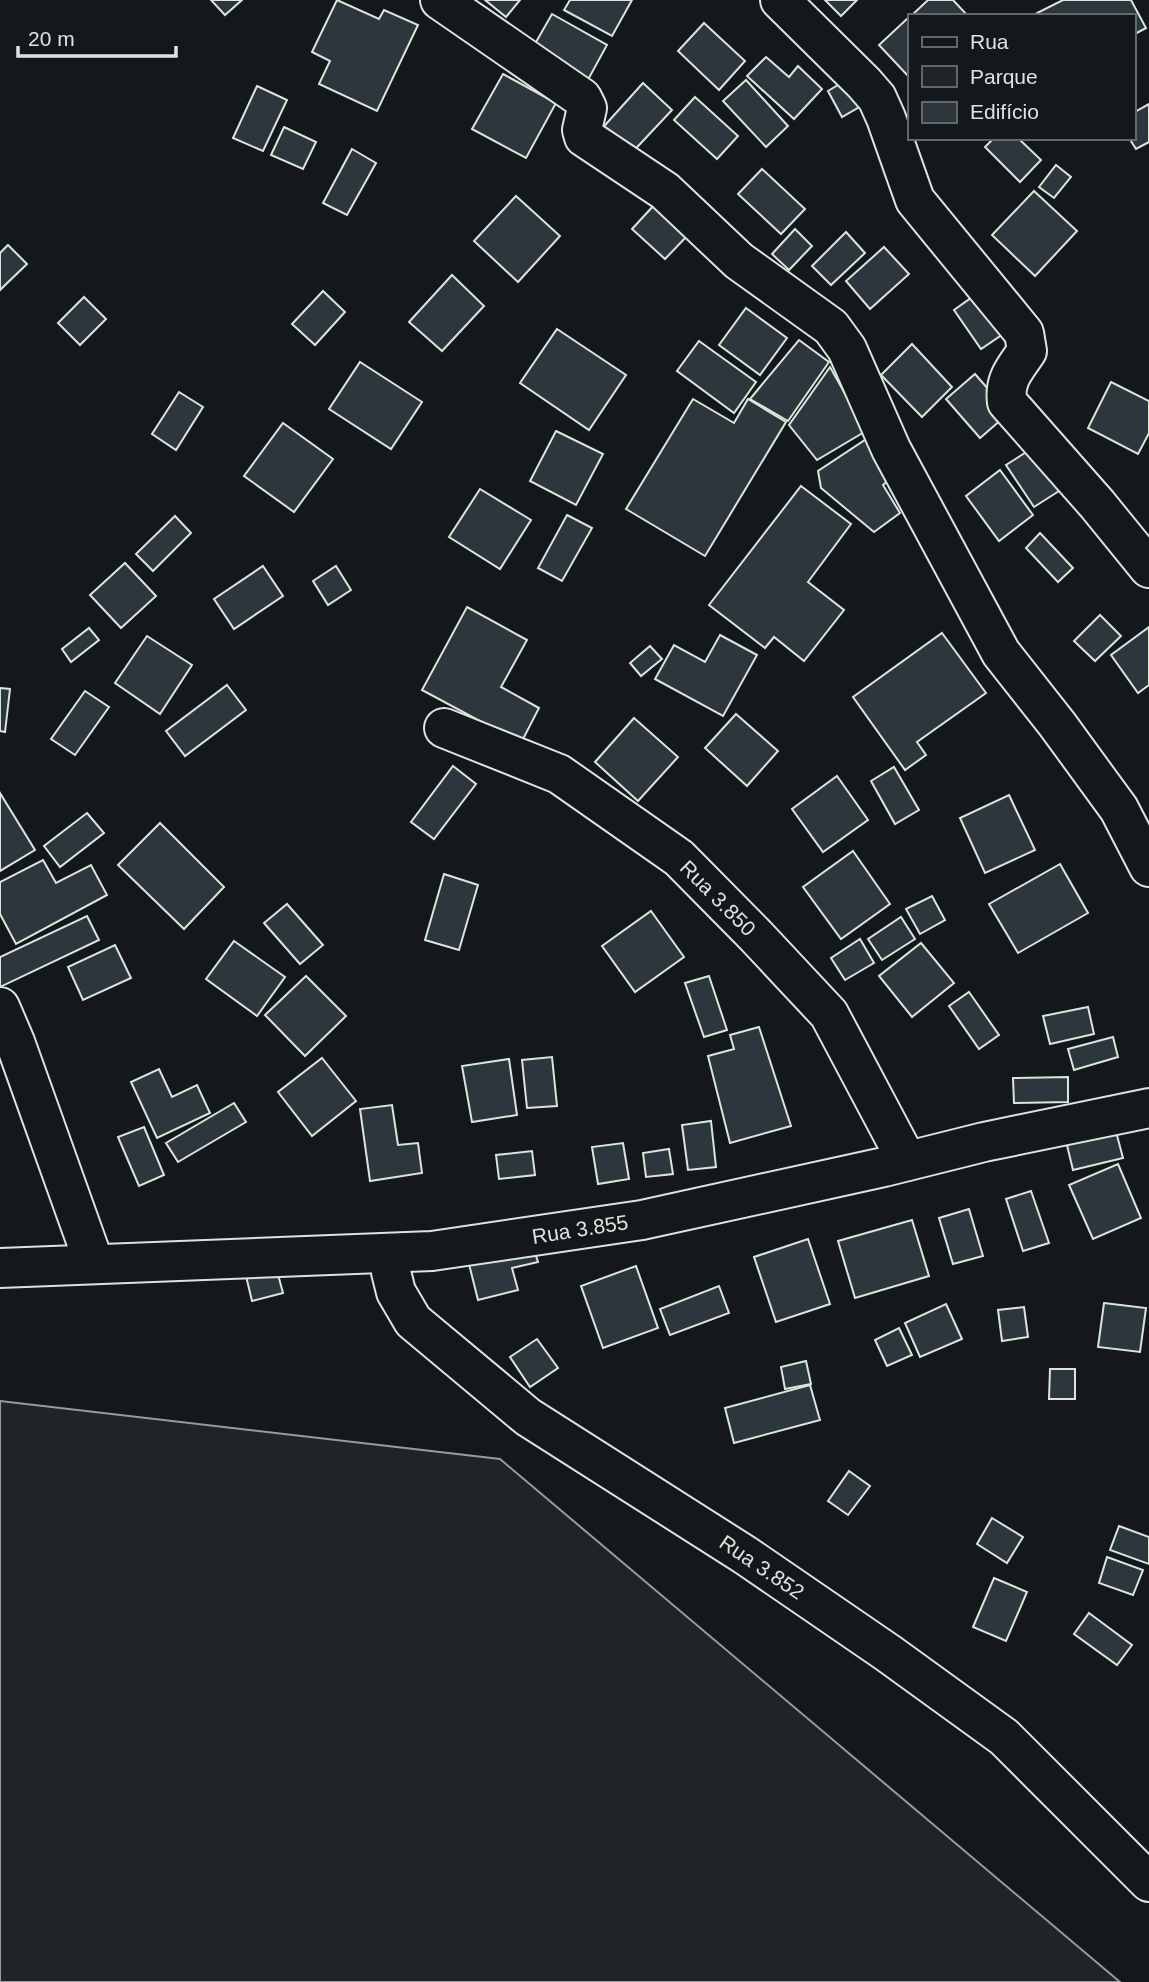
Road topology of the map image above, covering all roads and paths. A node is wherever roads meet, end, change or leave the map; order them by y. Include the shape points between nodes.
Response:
1 (440, 0) edge
2 (780, 0) edge
3 (1149, 568) edge
4 (444, 728) dead end
5 (1149, 867) edge
6 (0, 1007) edge
7 (1149, 1108) edge
8 (907, 1161) junction
9 (393, 1253) junction
10 (94, 1263) junction
11 (0, 1268) edge
12 (1149, 1882) edge

1 - 5 street via 582,98 587,108 584,137 665,191 739,261 831,327 847,349 891,449 1001,653 1119,809
2 - 3 street via 877,98 915,200 1024,333 1027,351 1005,388 1007,401
4 - 8 street, Rua 3.850 via 559,774 680,858 829,1014
6 - 10 street
7 - 8 street, Rua 3.855
8 - 9 street, Rua 3.855 via 642,1220
9 - 10 street, Rua 3.855
9 - 12 street, Rua 3.852 via 396,1292 413,1321 528,1417 745,1555 1004,1737
10 - 11 street, Rua 3.855

